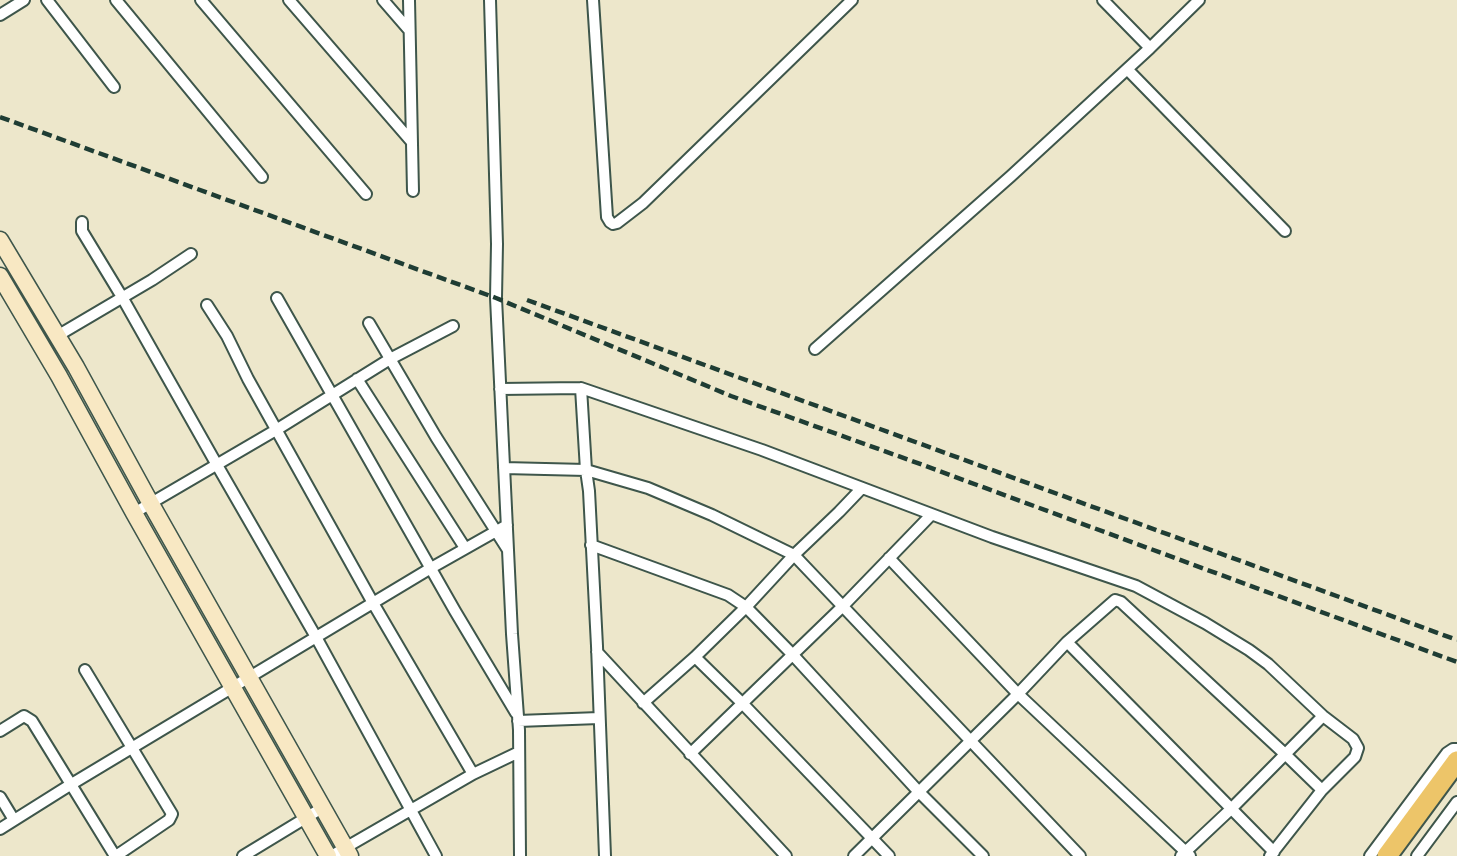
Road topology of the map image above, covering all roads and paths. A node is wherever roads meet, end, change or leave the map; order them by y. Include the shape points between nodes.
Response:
1 (24, 0) edge
2 (47, 0) edge
3 (116, 0) edge
4 (201, 0) edge
5 (289, 0) edge
6 (383, 0) edge
7 (409, 0) edge
8 (490, 0) edge
9 (593, 0) edge
10 (852, 0) edge
11 (1103, 0) edge
12 (1194, 2) edge
13 (0, 15) edge
14 (409, 30) junction
15 (1150, 48) junction
16 (1127, 69) junction
17 (114, 87) dead end
18 (411, 141) junction
19 (262, 177) dead end
20 (412, 191) dead end
21 (366, 194) dead end
22 (82, 222) dead end
23 (1285, 231) dead end
24 (0, 240) edge
25 (191, 254) dead end
26 (0, 276) edge
27 (122, 297) junction
28 (277, 298) dead end
29 (206, 305) dead end
30 (369, 323) dead end
31 (453, 326) dead end
32 (57, 336) junction
33 (815, 349) dead end
34 (390, 359) junction
35 (357, 379) junction
36 (581, 388) junction
37 (500, 389) junction
38 (332, 395) junction
39 (276, 430) junction
40 (217, 465) junction
41 (504, 468) junction
42 (586, 470) junction
43 (861, 489) junction
44 (151, 504) junction
45 (134, 513) junction
46 (931, 514) junction
47 (507, 525) junction
48 (495, 531) junction
49 (591, 545) junction
50 (464, 548) junction
51 (508, 550) junction
52 (794, 555) junction
53 (889, 558) junction
54 (431, 568) junction
55 (373, 603) junction
56 (843, 606) junction
57 (746, 607) junction
58 (316, 637) junction
59 (1067, 642) junction
60 (597, 652) junction
61 (792, 654) junction
62 (695, 657) junction
63 (85, 670) dead end
64 (249, 678) junction
65 (233, 688) junction
66 (1018, 694) junction
67 (643, 703) junction
68 (743, 704) junction
69 (1323, 716) junction
70 (518, 718) junction
71 (599, 718) junction
72 (0, 730) edge
73 (970, 741) junction
74 (131, 749) junction
75 (1457, 749) edge
76 (519, 752) junction
77 (690, 754) junction
78 (1286, 755) junction
79 (1457, 761) edge
80 (473, 774) junction
81 (70, 785) junction
82 (1322, 790) junction
83 (918, 791) junction
84 (0, 797) edge
85 (1457, 802) edge
86 (322, 808) junction
87 (1231, 809) junction
88 (410, 810) junction
89 (306, 817) junction
90 (14, 820) junction
91 (0, 830) edge
92 (872, 838) junction
93 (339, 854) edge
94 (1272, 854) edge
95 (1186, 855) edge
96 (116, 856) edge
97 (243, 856) edge
98 (436, 856) edge
99 (520, 856) edge
100 (605, 856) edge
101 (786, 856) edge
102 (854, 856) edge
103 (889, 856) edge
104 (983, 856) edge
105 (1080, 856) edge
106 (1370, 856) edge
107 (1387, 856) edge
108 (1417, 856) edge

1 - 13 street
2 - 17 street
3 - 19 street
4 - 21 street
5 - 18 street
6 - 14 street
7 - 14 street
8 - 37 street
9 - 10 street via 607,217 613,224 643,203
11 - 15 street
12 - 15 street
14 - 18 street
15 - 16 street
16 - 23 street
16 - 33 street
18 - 20 street
22 - 27 street via 82,231
24 - 32 main road
25 - 27 street
26 - 45 main road
27 - 32 street
27 - 40 street
28 - 38 street
29 - 39 street
30 - 34 street
31 - 34 street
32 - 44 main road
34 - 35 street
34 - 48 street
35 - 38 street
35 - 50 street
36 - 37 street
36 - 42 street
36 - 43 street
37 - 41 street
38 - 39 street
38 - 54 street
39 - 40 street
39 - 55 street
40 - 44 street
40 - 58 street
41 - 42 street
41 - 47 street
42 - 49 street
42 - 52 street via 648,488
43 - 46 street
43 - 52 street
44 - 45 street
44 - 64 main road
45 - 65 main road
46 - 53 street
46 - 69 street via 1136,586 1249,650
47 - 48 street
47 - 51 street
48 - 50 street
48 - 51 street
49 - 57 street via 728,595
49 - 60 street
50 - 54 street
51 - 70 street
52 - 56 street
52 - 57 street
53 - 56 street
53 - 66 street
54 - 55 street
54 - 70 street
55 - 58 street
55 - 80 street
56 - 61 street
56 - 73 street
57 - 61 street
57 - 62 street
58 - 64 street
58 - 88 street
59 - 66 street
59 - 78 street via 1109,604 1121,602
59 - 87 street
60 - 67 street
60 - 71 street
61 - 68 street
61 - 83 street
62 - 67 street
62 - 68 street
63 - 74 street
64 - 65 street
64 - 86 main road
65 - 74 street
65 - 89 main road
66 - 73 street
66 - 95 street
67 - 77 street
68 - 77 street
68 - 92 street
69 - 78 street
69 - 82 street via 1358,748
70 - 71 street
70 - 76 street
71 - 100 street
72 - 81 street via 24,716 32,721
73 - 83 street
73 - 105 street
74 - 81 street
74 - 96 street via 172,817
75 - 106 street via 1447,753
76 - 80 street
76 - 99 street
77 - 101 street
78 - 82 street
78 - 87 street
79 - 107 highway
80 - 88 street
81 - 90 street
81 - 96 street
82 - 94 street
83 - 92 street
83 - 104 street
84 - 90 street
85 - 108 street
86 - 89 street
86 - 93 main road
87 - 94 street
87 - 95 street
88 - 93 street
88 - 98 street
89 - 93 main road
89 - 97 street
90 - 91 street
92 - 102 street
92 - 103 street

